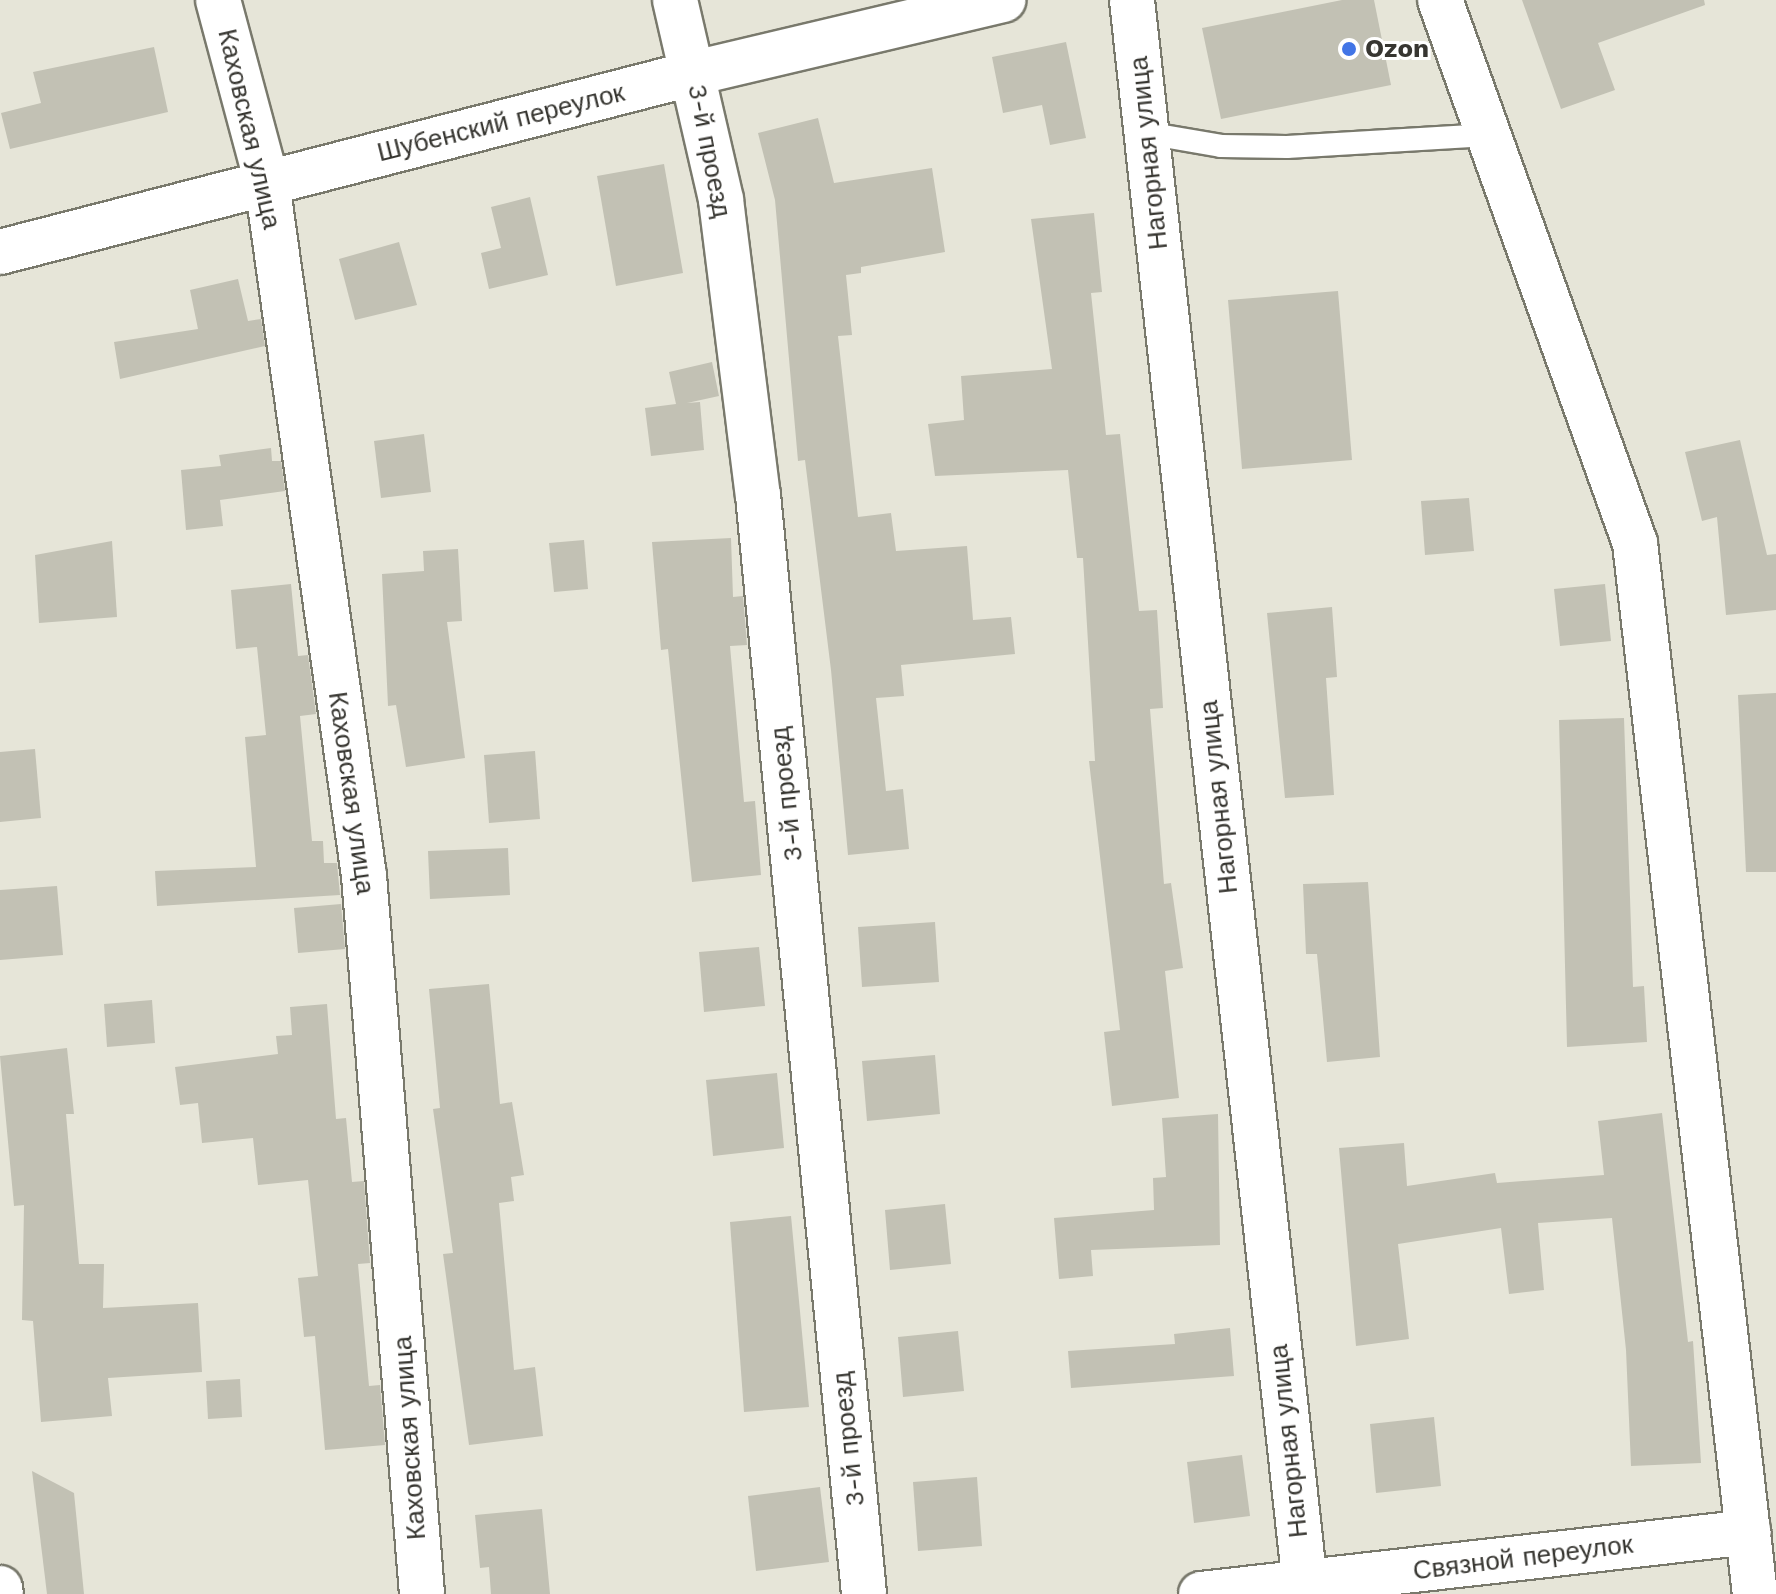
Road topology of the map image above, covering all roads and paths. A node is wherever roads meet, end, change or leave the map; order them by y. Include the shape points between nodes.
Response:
1 (218, 0) edge
2 (675, 0) edge
3 (1003, 0) edge
4 (1132, 0) edge
5 (1440, 0) edge
6 (694, 73) junction
7 (1146, 133) junction
8 (1488, 135) junction
9 (267, 183) junction
10 (0, 252) edge
11 (1749, 1532) junction
12 (0, 1588) edge
13 (1305, 1588) edge
14 (1, 1594) edge
15 (422, 1594) edge
16 (864, 1594) edge
17 (1201, 1594) edge
18 (1755, 1594) edge

1 - 9 street, Каховская улица
2 - 6 street, 3-й проезд
3 - 6 street, Шубенский переулок
4 - 7 street, Нагорная улица
5 - 8 street
6 - 9 street, Шубенский переулок
6 - 16 street, 3-й проезд via 721,200 758,495
7 - 8 lane via 1221,146 1287,147
7 - 13 street, Нагорная улица
8 - 11 street via 1621,492 1635,543
9 - 10 street, Шубенский переулок
9 - 15 street, Каховская улица via 364,876
11 - 13 street, Связной переулок
11 - 18 street
12 - 14 street
13 - 17 street, Связной переулок

